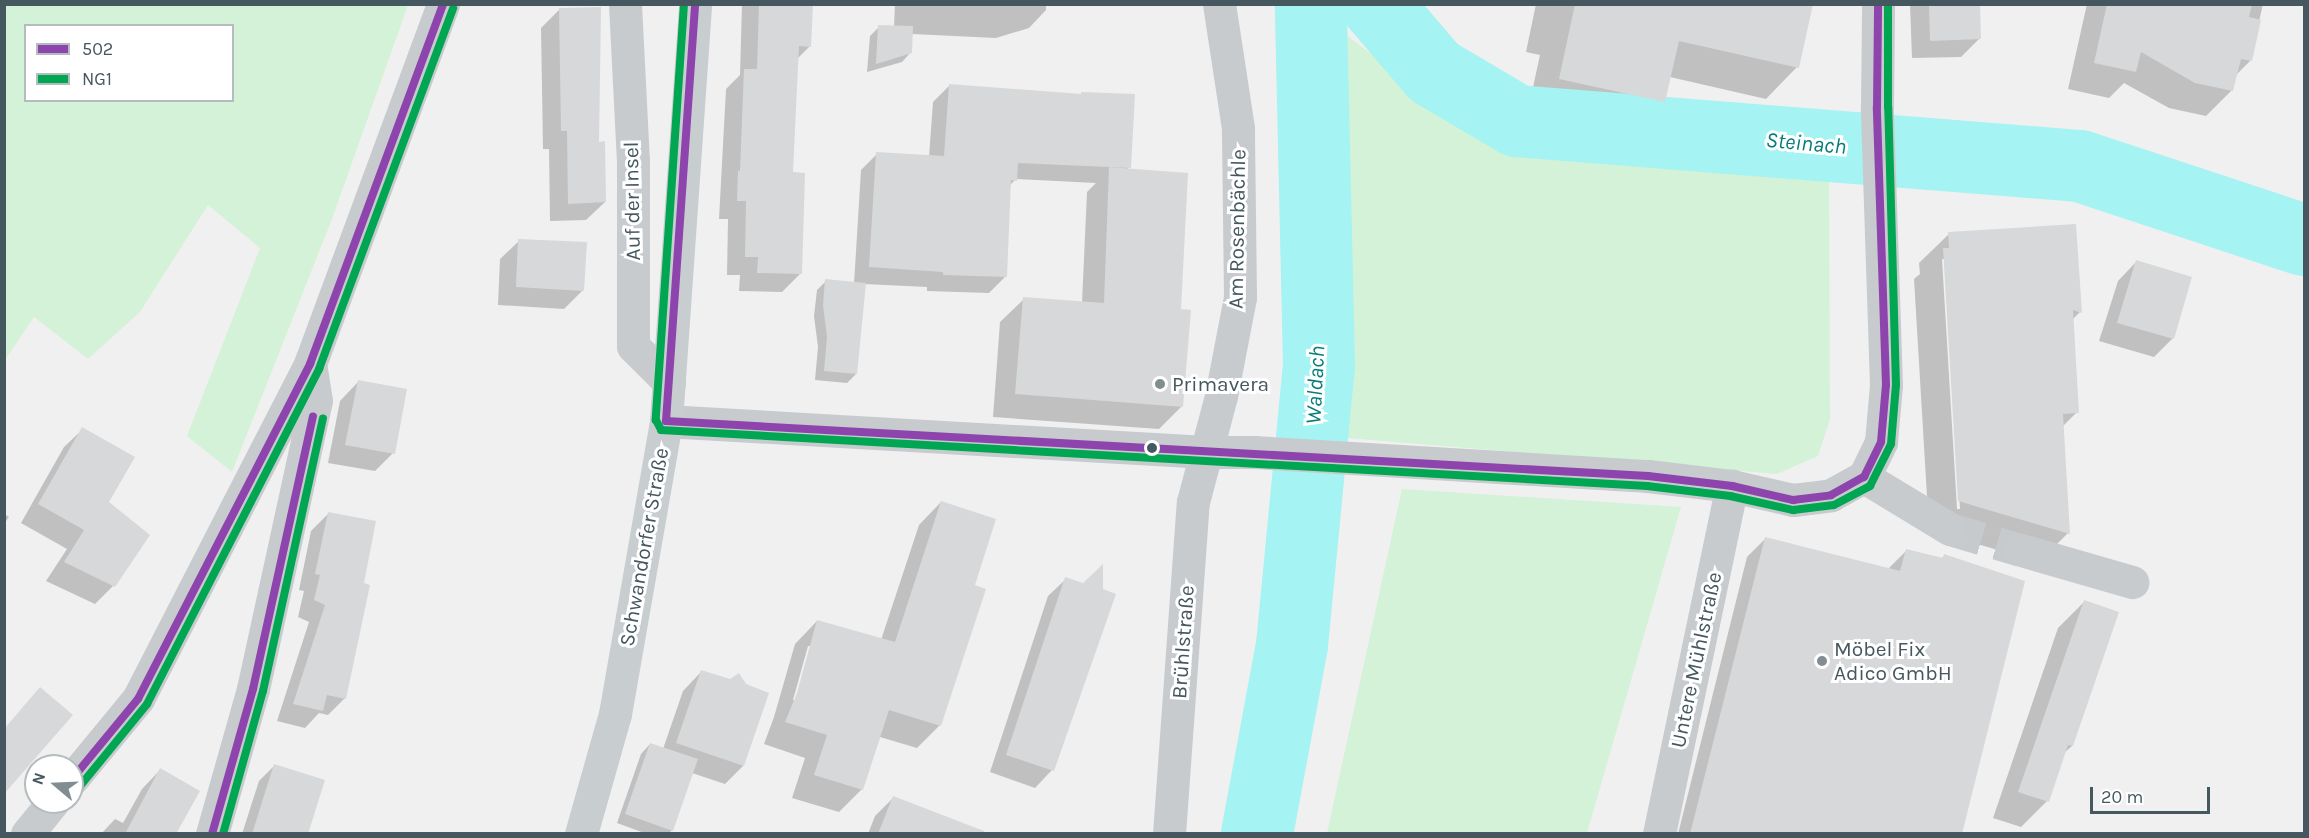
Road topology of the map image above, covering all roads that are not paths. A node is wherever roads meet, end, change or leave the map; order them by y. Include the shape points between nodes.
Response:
1 (443, 4) edge
2 (625, 4) edge
3 (695, 4) edge
4 (1219, 4) edge
5 (1878, 4) edge
6 (310, 364) junction
7 (669, 382) junction
8 (666, 421) junction
9 (1206, 452) junction
10 (1864, 477) junction
11 (1732, 486) junction
12 (1950, 529) tunnel mouth
13 (2021, 550) tunnel mouth
14 (2132, 582) dead end
15 (84, 764) edge
16 (43, 814) edge
17 (27, 834) edge
18 (212, 834) edge
19 (581, 834) edge
20 (1169, 834) edge
21 (1659, 834) edge

1 - 6 street
2 - 7 street, Auf der Insel via 633,161 633,346
3 - 7 main road, Schwandorfer Straße
4 - 9 street, Am Rosenbächle via 1238,128 1240,297
5 - 10 street via 1877,107 1886,385 1881,442
6 - 15 street via 138,699
6 - 18 street via 316,401 254,689
7 - 8 main road, Schwandorfer Straße
8 - 9 street
8 - 19 main road, Schwandorfer Straße via 615,714
9 - 11 street via 1648,476
9 - 20 street, Brühlstraße via 1193,502
10 - 11 street via 1831,495 1793,500
10 - 12 street
11 - 21 street, Untere Mühlstraße
13 - 14 street
16 - 17 street

